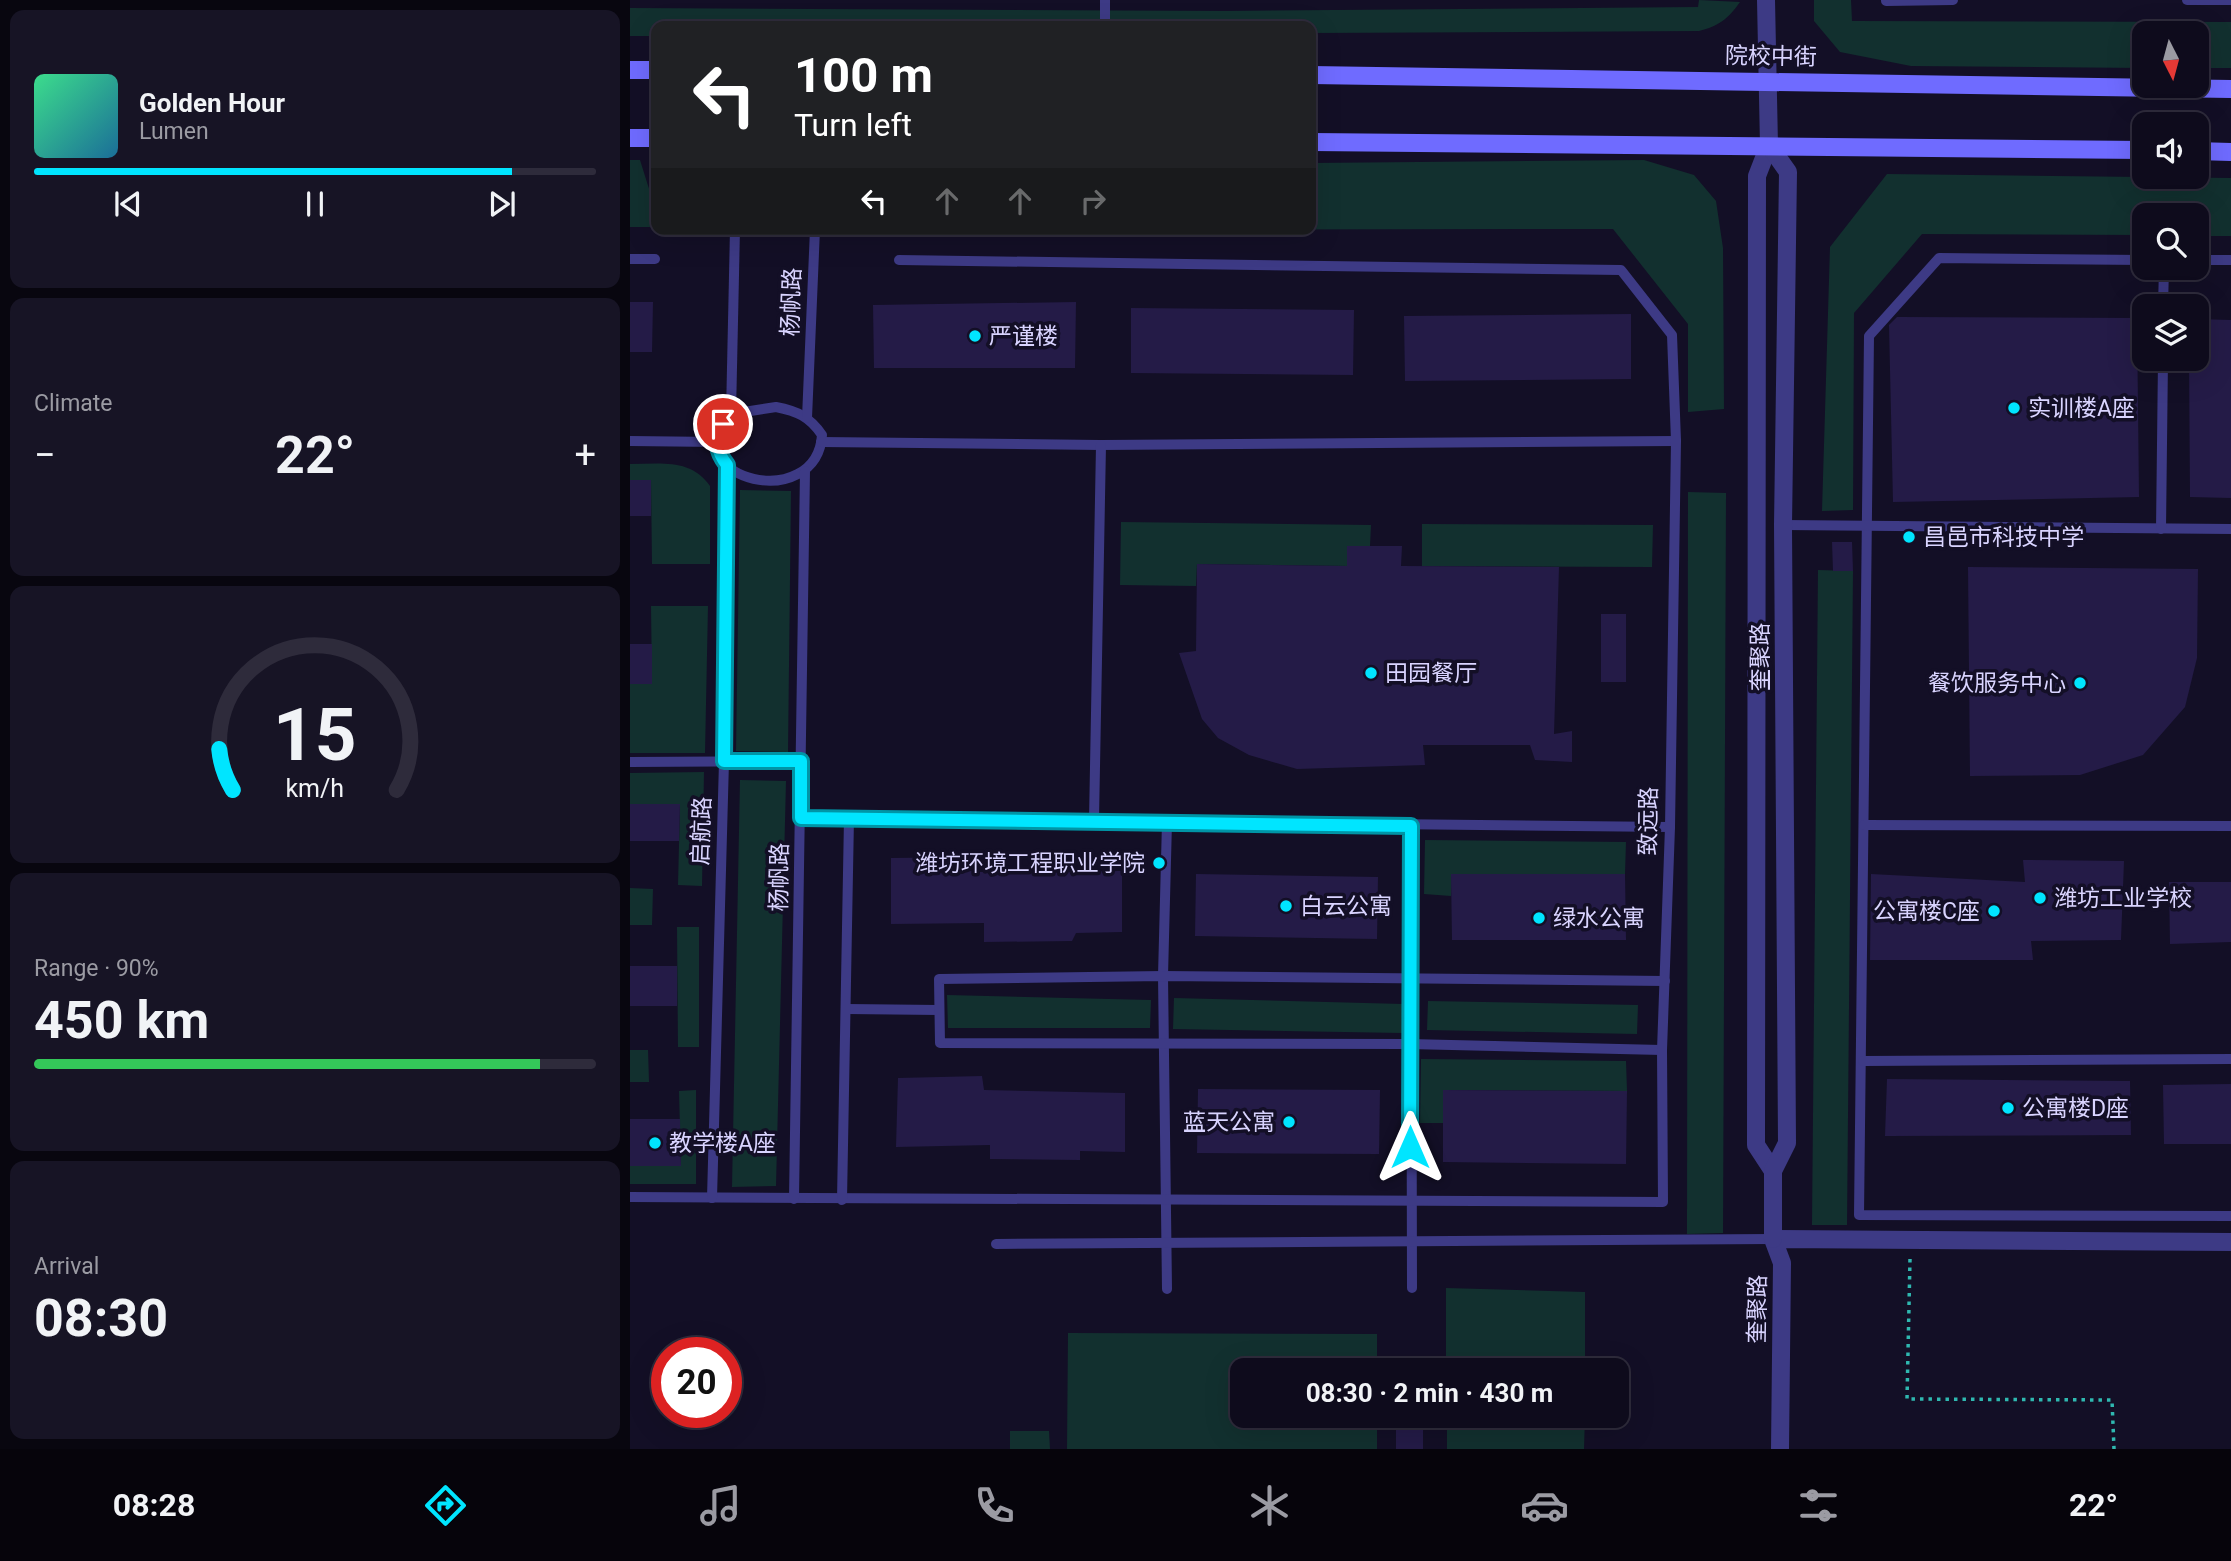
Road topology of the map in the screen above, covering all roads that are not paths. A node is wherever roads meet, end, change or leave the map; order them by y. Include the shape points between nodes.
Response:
1 (1105, 0) edge
2 (1766, 0) edge
3 (1953, 0) edge
4 (2187, 0) edge
5 (1886, 1) edge
6 (2231, 1) edge
7 (1105, 21) edge
8 (630, 70) edge
9 (651, 70) edge
10 (1316, 75) edge
11 (1765, 80) junction
12 (2231, 89) edge
13 (630, 138) edge
14 (651, 138) edge
15 (1316, 142) edge
16 (1769, 145) junction
17 (2132, 150) edge
18 (2209, 151) edge
19 (2231, 152) edge
20 (735, 235) edge
21 (815, 235) edge
22 (630, 258) edge
23 (655, 259) dead end
24 (899, 260) dead end
25 (2132, 260) edge
26 (2209, 260) edge
27 (2231, 261) edge
28 (2163, 371) edge
29 (731, 414) junction
30 (807, 418) junction
31 (630, 441) edge
32 (1676, 441) junction
33 (717, 442) junction
34 (821, 442) junction
35 (1101, 445) junction
36 (727, 465) junction
37 (805, 471) junction
38 (1783, 526) junction
39 (1869, 527) junction
40 (2161, 529) junction
41 (2231, 529) edge
42 (724, 761) junction
43 (801, 761) junction
44 (630, 762) edge
45 (801, 818) junction
46 (849, 818) junction
47 (1094, 820) junction
48 (1167, 822) junction
49 (1864, 825) junction
50 (1411, 826) junction
51 (2231, 826) edge
52 (1670, 827) junction
53 (1163, 976) junction
54 (1410, 979) junction
55 (1665, 981) junction
56 (847, 1009) junction
57 (939, 1010) junction
58 (1164, 1043) junction
59 (1409, 1044) junction
60 (1662, 1050) junction
61 (2231, 1059) edge
62 (1863, 1061) junction
63 (1773, 1171) junction
64 (630, 1197) edge
65 (712, 1198) junction
66 (1167, 1198) junction
67 (1410, 1198) junction
68 (794, 1199) junction
69 (842, 1200) junction
70 (2231, 1216) edge
71 (1773, 1239) junction
72 (1411, 1240) junction
73 (1167, 1242) junction
74 (2231, 1242) edge
75 (996, 1244) dead end
76 (1167, 1289) dead end
77 (1412, 1289) dead end
78 (1780, 1449) edge

1 - 7 lane
2 - 11 street, 奎聚路
3 - 5 lane
4 - 6 lane
8 - 9 main road
10 - 11 main road, 院校中街
11 - 12 main road, 院校中街
11 - 16 street, 奎聚路
13 - 14 main road
15 - 16 main road
16 - 17 main road
16 - 38 street, 奎聚路 via 1788,172
16 - 63 street, 奎聚路 via 1757,176 1756,1145
18 - 19 main road
20 - 29 lane
21 - 30 lane, 杨帆路
22 - 23 lane
24 - 32 lane, 致远路 via 1621,271 1672,335
25 - 39 lane via 1939,258 1869,336
26 - 27 lane
28 - 40 lane
29 - 30 lane via 776,407
29 - 33 lane
30 - 34 lane via 822,435
31 - 33 lane
32 - 35 lane
32 - 52 lane, 致远路
33 - 36 lane
34 - 35 lane
34 - 37 lane via 817,459
35 - 47 lane
36 - 37 lane via 734,473 759,481
36 - 42 lane, 启航路
37 - 43 lane, 杨帆路
38 - 39 lane
38 - 63 street, 奎聚路 via 1787,1143
39 - 40 lane
39 - 49 lane
40 - 41 lane
42 - 43 lane
42 - 44 lane
42 - 65 lane, 启航路
43 - 45 lane, 杨帆路
45 - 46 lane
45 - 68 lane, 杨帆路
46 - 47 lane
46 - 56 lane
47 - 48 lane
48 - 50 lane
48 - 53 lane
49 - 51 lane
49 - 62 lane
50 - 52 lane
50 - 54 lane
52 - 55 lane, 致远路
53 - 54 lane
53 - 57 lane via 939,979
53 - 58 lane
54 - 55 lane
54 - 59 lane
55 - 60 lane, 致远路
56 - 57 lane
56 - 69 lane
57 - 58 lane via 940,1043
58 - 59 lane
58 - 66 lane
59 - 60 lane
59 - 67 lane
60 - 67 lane, 致远路 via 1663,1202
61 - 62 lane
62 - 70 lane via 1859,1214
63 - 71 street, 奎聚路
64 - 65 lane
65 - 68 lane
66 - 67 lane
66 - 69 lane
66 - 73 lane
67 - 72 lane
68 - 69 lane
71 - 72 lane
71 - 74 street
71 - 78 street, 奎聚路 via 1782,1263
72 - 73 lane
72 - 77 lane
73 - 75 lane
73 - 76 lane

